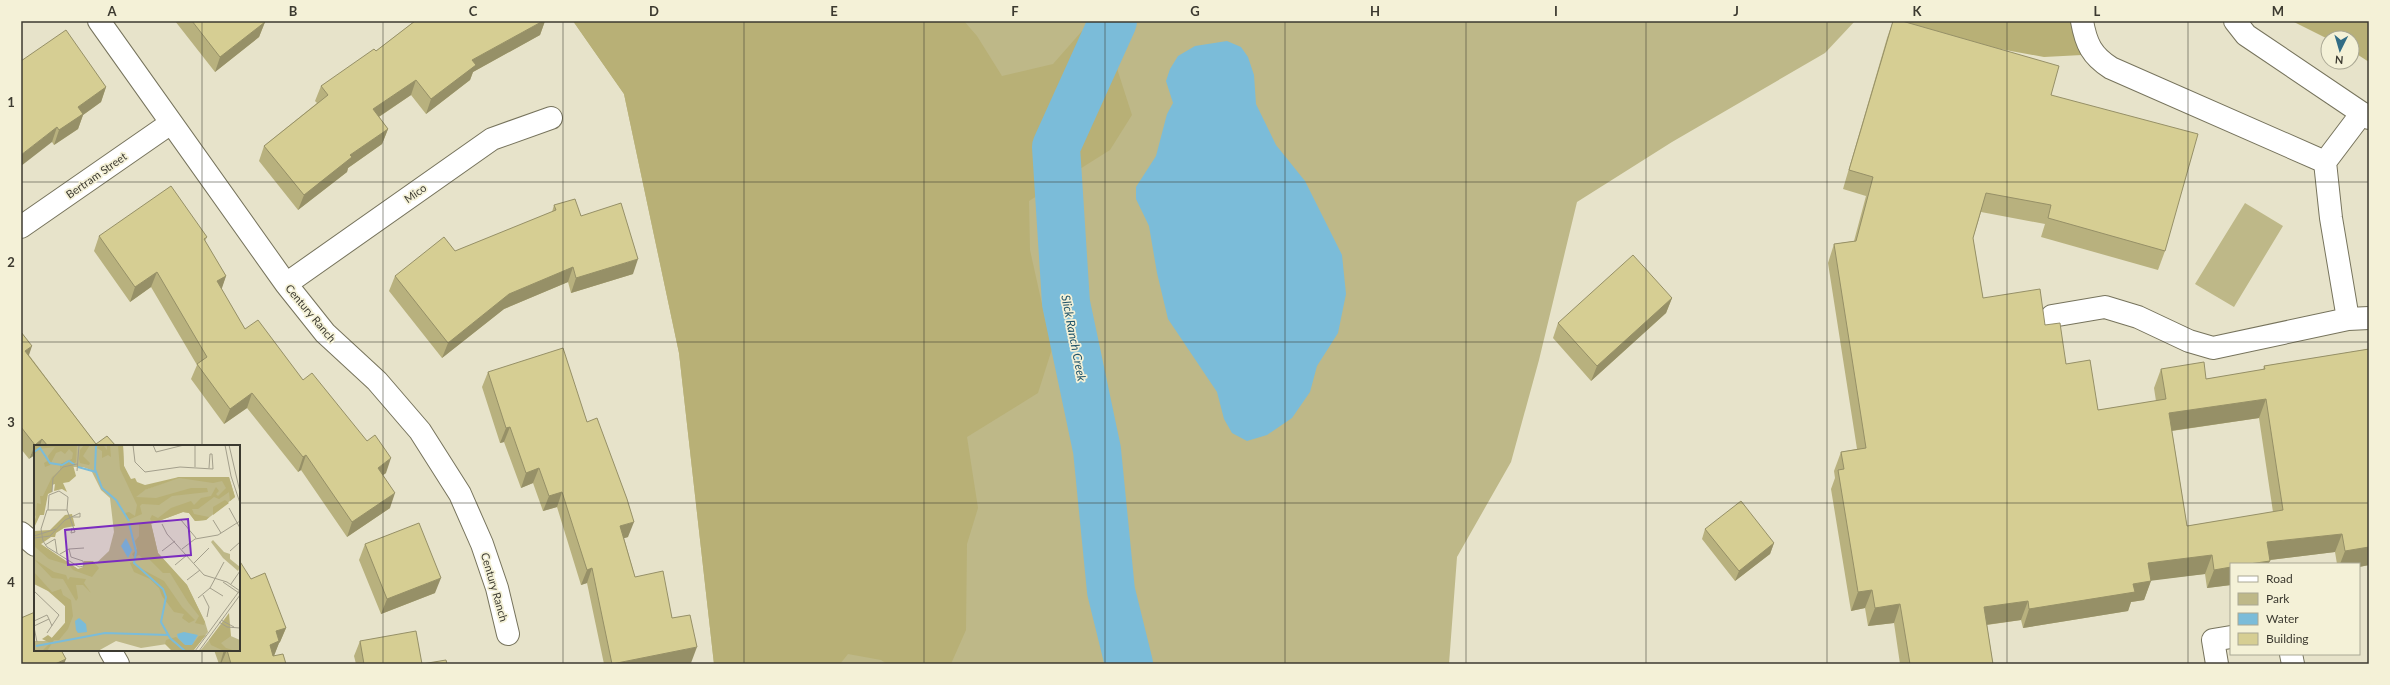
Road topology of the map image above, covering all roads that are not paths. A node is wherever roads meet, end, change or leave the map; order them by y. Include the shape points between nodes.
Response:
1 (99, 21) edge
2 (2082, 21) edge
3 (2235, 21) edge
4 (2366, 116) edge
5 (551, 118) dead end
6 (171, 123) junction
7 (2325, 162) junction
8 (21, 227) edge
9 (286, 284) junction
10 (2052, 316) dead end
11 (2358, 319) edge
12 (21, 533) edge
13 (34, 544) edge
14 (508, 634) dead end
15 (2230, 637) edge
16 (111, 651) edge
17 (118, 664) edge
18 (2217, 664) edge

1 - 6 street, Century Ranch
2 - 7 street via 2085,38 2097,60
3 - 4 street via 2246,35
4 - 7 street
5 - 9 street, Mico via 492,139
6 - 8 street, Bertram Street
6 - 9 street, Century Ranch
7 - 11 street via 2331,218
9 - 14 street, Century Ranch via 325,333 377,381 420,431 448,475 460,494 482,544 497,588
10 - 11 street via 2105,307 2138,317 2189,341 2213,348
12 - 13 street
15 - 18 street via 2214,640
16 - 17 street

